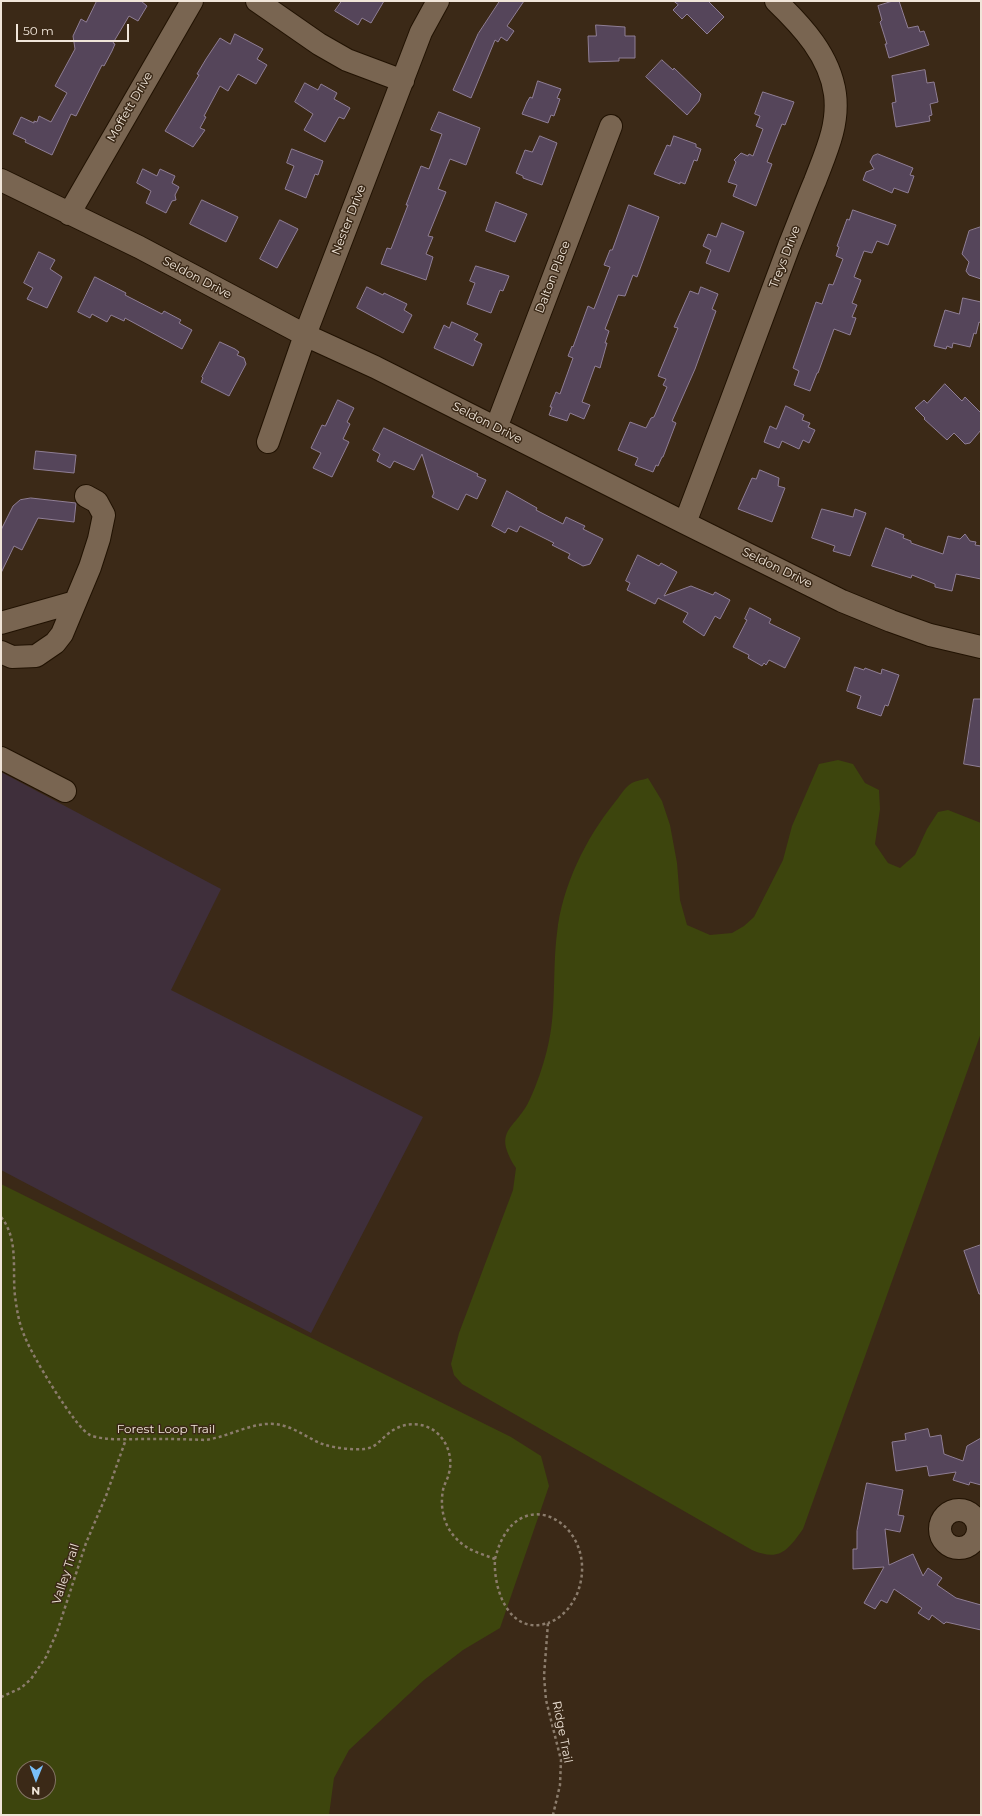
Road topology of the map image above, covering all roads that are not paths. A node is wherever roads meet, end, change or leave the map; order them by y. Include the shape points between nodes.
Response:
1 (192, 1) edge
2 (257, 1) edge
3 (438, 1) edge
4 (776, 1) edge
5 (403, 81) junction
6 (611, 126) dead end
7 (1, 180) edge
8 (69, 214) junction
9 (305, 335) junction
10 (496, 428) junction
11 (268, 442) dead end
12 (86, 496) dead end
13 (685, 523) junction
14 (75, 602) junction
15 (1, 623) edge
16 (981, 646) edge
17 (1, 652) edge
18 (1, 758) edge
19 (65, 791) dead end

1 - 8 street, Moffett Drive
2 - 5 street via 347,60
3 - 5 street, Nester Drive via 421,32
4 - 13 street, Treys Drive via 804,31 823,57 831,75 835,94 836,119 833,136
5 - 9 street, Nester Drive
6 - 10 street, Dalton Place
7 - 8 street, Seldon Drive
8 - 9 street, Seldon Drive via 139,247
9 - 10 street, Seldon Drive
9 - 11 street, Nester Drive
10 - 13 street, Seldon Drive
12 - 14 street via 97,502 104,515 90,567
13 - 16 street, Seldon Drive via 842,601 930,635
14 - 15 street
14 - 17 street via 62,634 46,651 23,658
18 - 19 street

